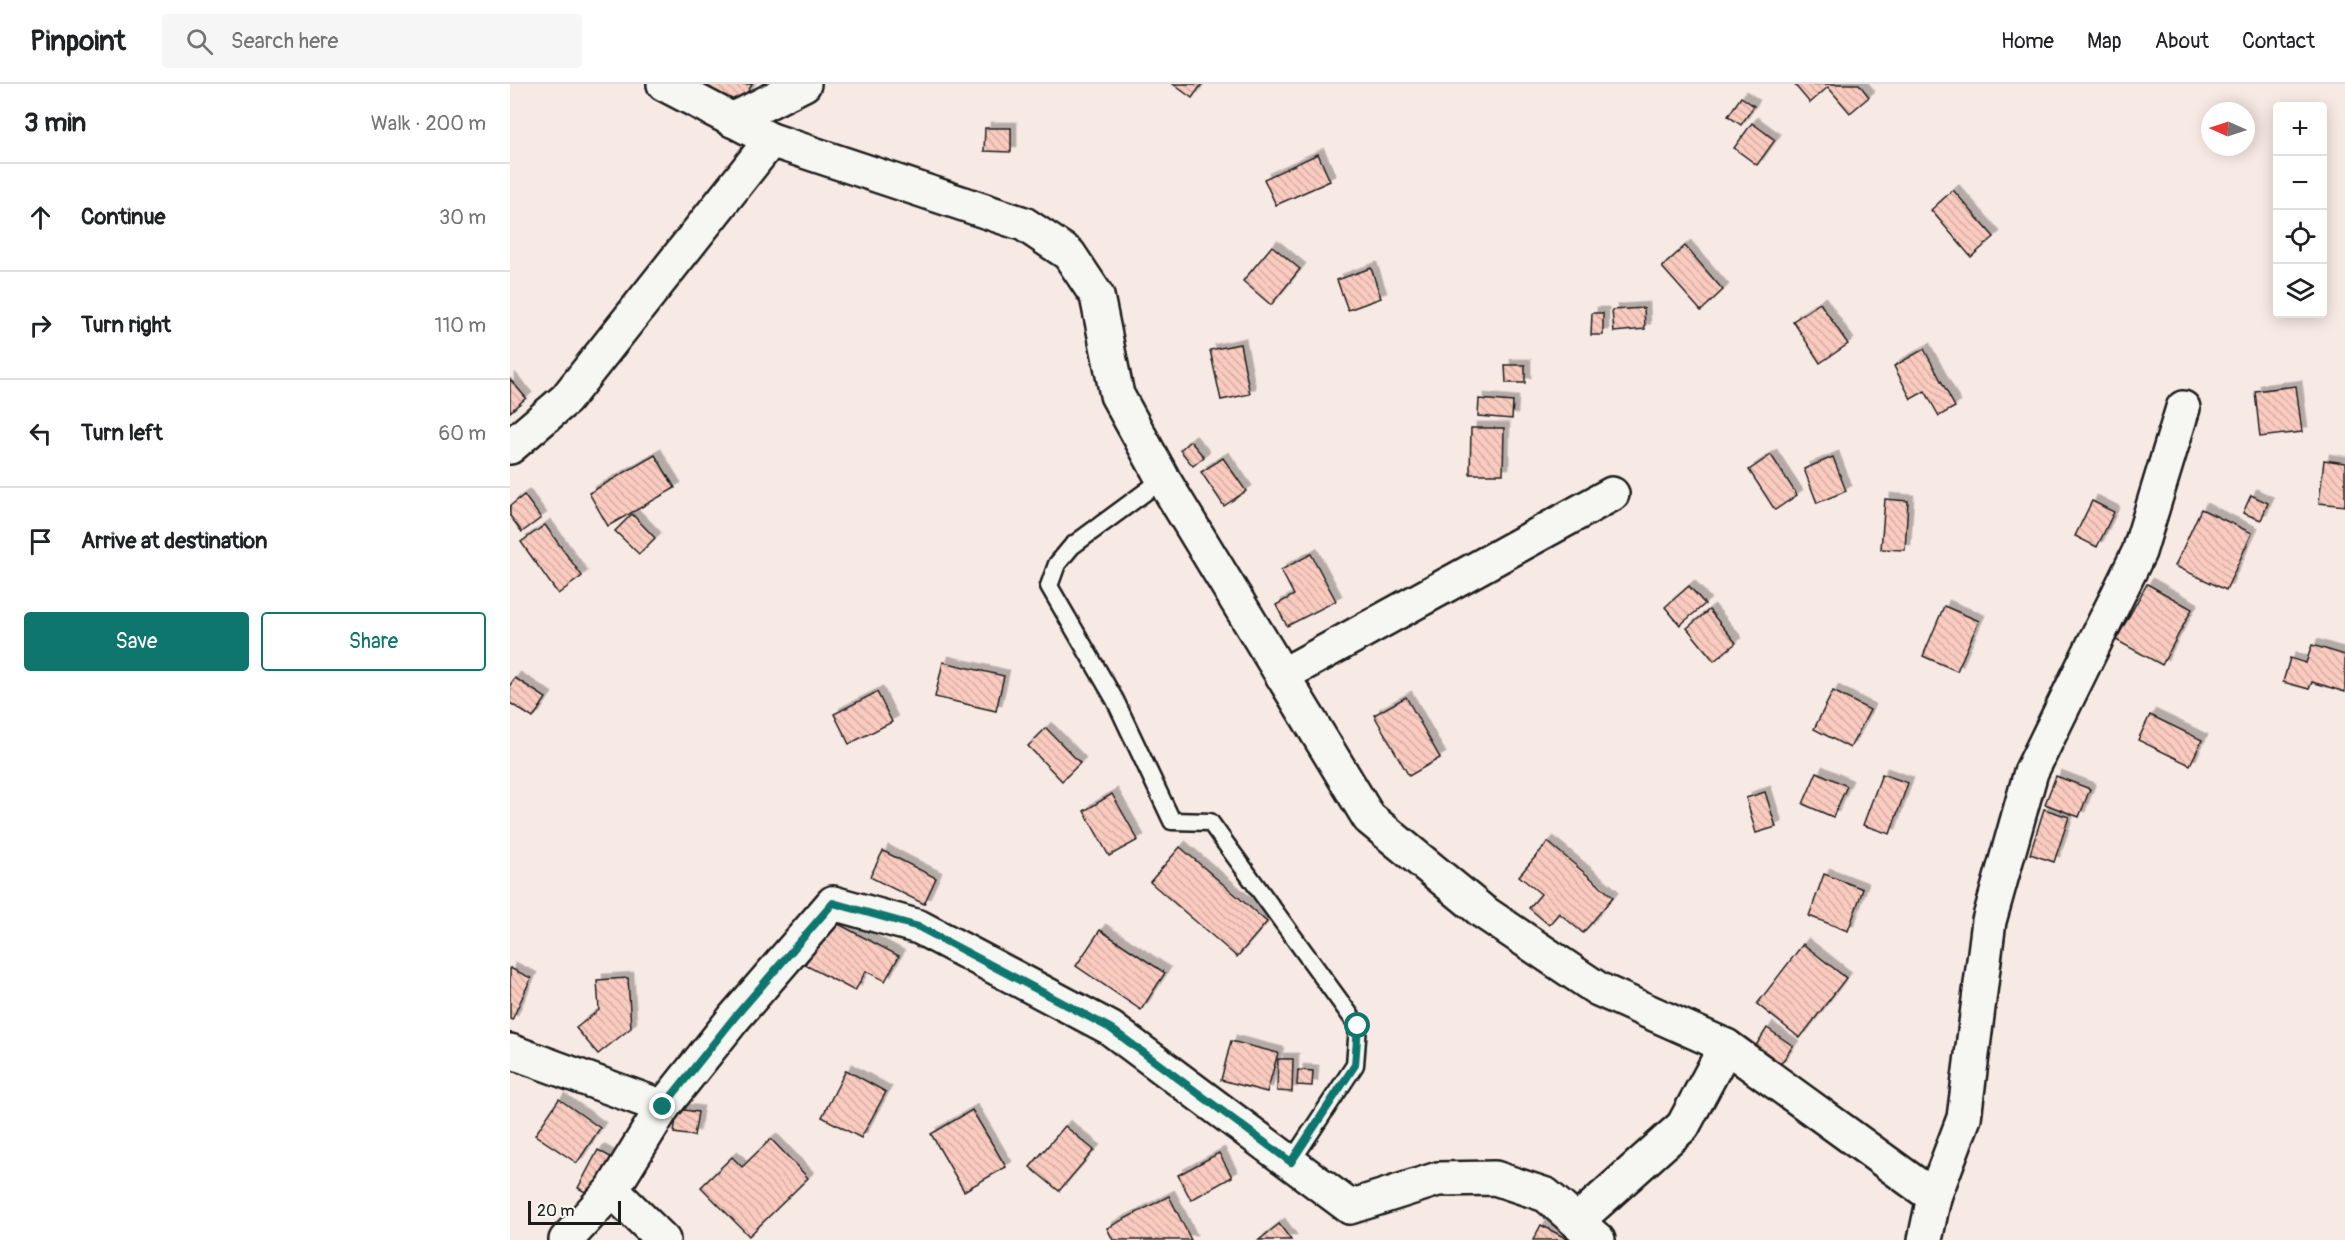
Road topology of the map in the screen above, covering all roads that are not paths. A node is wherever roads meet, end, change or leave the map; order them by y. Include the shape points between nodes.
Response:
1 (664, 84) edge
2 (804, 84) edge
3 (732, 120) junction
4 (771, 140) junction
5 (2183, 408) dead end
6 (510, 447) edge
7 (1163, 479) junction
8 (1612, 494) dead end
9 (1283, 675) junction
10 (1726, 1046) junction
11 (510, 1051) edge
12 (663, 1107) junction
13 (1291, 1162) junction
14 (612, 1190) junction
15 (1934, 1197) junction
16 (1588, 1231) edge
17 (566, 1240) edge
18 (663, 1240) edge
19 (1925, 1240) edge

1 - 3 street
2 - 3 street
3 - 4 street
4 - 6 street via 566,399
4 - 7 street via 1024,224 1069,254 1097,296 1117,395
5 - 15 street via 2139,552 2031,772 1989,921 1964,1118
7 - 9 street
7 - 13 lane via 1072,546 1057,564 1049,586 1115,700 1172,821 1210,822 1358,1026 1355,1065
8 - 9 street
9 - 10 street via 1369,818 1482,911 1598,989
10 - 15 street
10 - 16 street via 1683,1126
11 - 12 street
12 - 13 street via 833,903 919,927 1110,1028
12 - 14 street
13 - 16 street via 1350,1207 1438,1179 1495,1178 1546,1195
14 - 17 street
14 - 18 street
15 - 19 street

